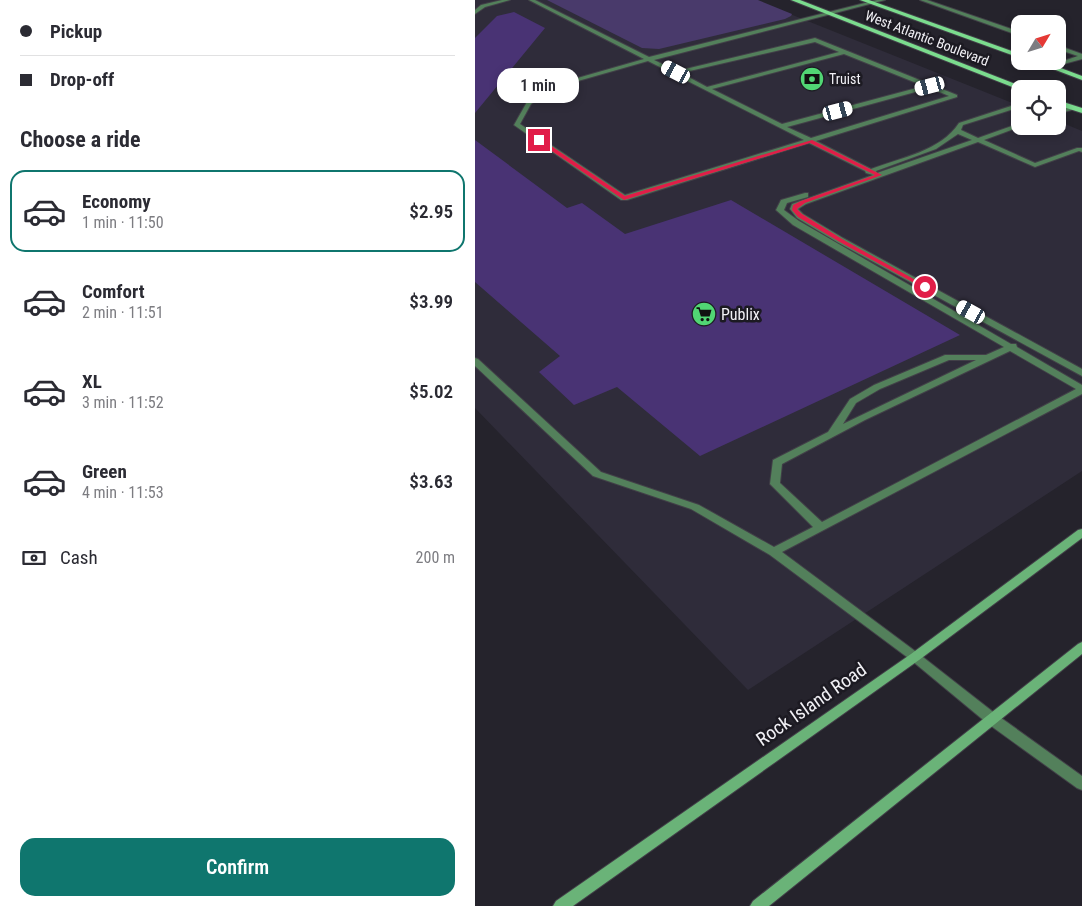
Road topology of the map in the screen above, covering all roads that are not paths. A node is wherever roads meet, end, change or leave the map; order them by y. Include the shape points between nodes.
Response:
1 (508, 0) edge
2 (531, 0) edge
3 (794, 0) edge
4 (863, 0) edge
5 (883, 0) edge
6 (922, 0) edge
7 (871, 3) junction
8 (475, 12) edge
9 (829, 14) junction
10 (1011, 31) edge
11 (1066, 50) edge
12 (844, 52) junction
13 (1011, 53) edge
14 (1082, 56) edge
15 (651, 59) junction
16 (1066, 62) edge
17 (1059, 70) edge
18 (676, 72) junction
19 (1082, 78) edge
20 (1011, 84) edge
21 (930, 86) junction
22 (709, 88) junction
23 (1066, 105) edge
24 (1011, 108) edge
25 (1073, 108) junction
26 (1066, 110) edge
27 (1082, 111) edge
28 (783, 126) junction
29 (1011, 128) edge
30 (957, 131) junction
31 (978, 140) junction
32 (810, 141) junction
33 (1082, 150) edge
34 (880, 175) junction
35 (1017, 344) dead end
36 (987, 358) junction
37 (475, 361) edge
38 (1082, 373) edge
39 (1082, 390) edge
40 (832, 434) junction
41 (821, 528) dead end
42 (1082, 533) edge
43 (774, 552) junction
44 (1082, 647) edge
45 (915, 657) junction
46 (993, 720) junction
47 (1082, 784) edge
48 (561, 906) edge
49 (758, 906) edge

1 - 8 lane via 483,6
2 - 15 lane
3 - 9 main road, West Atlantic Boulevard
4 - 7 main road, West Atlantic Boulevard
5 - 7 lane
6 - 10 lane
7 - 9 lane
7 - 13 main road, West Atlantic Boulevard
9 - 15 lane
9 - 20 main road, West Atlantic Boulevard
11 - 14 lane
12 - 18 lane via 815,40
12 - 21 lane
12 - 22 lane
14 - 16 lane
15 - 18 lane
15 - 32 lane via 548,88 529,103 517,125 624,198
17 - 19 main road
18 - 22 lane
21 - 28 lane
21 - 32 lane via 955,96
22 - 28 lane
23 - 25 main road
24 - 30 lane via 961,124
25 - 26 lane
25 - 27 main road
28 - 32 lane
29 - 31 lane
30 - 31 lane
30 - 39 lane via 934,148 784,202 780,210 796,223
31 - 33 lane via 1035,164
31 - 34 lane
32 - 34 lane
34 - 38 lane via 803,202 794,209 840,240
35 - 36 lane
36 - 40 lane
36 - 40 lane via 948,357 877,387 853,401
37 - 43 lane via 597,474 695,508
39 - 43 lane
40 - 41 lane via 777,462 775,484
42 - 45 main road, Rock Island Road
43 - 45 lane
44 - 46 main road
45 - 46 lane
45 - 48 main road, Rock Island Road
46 - 47 lane
46 - 49 main road

